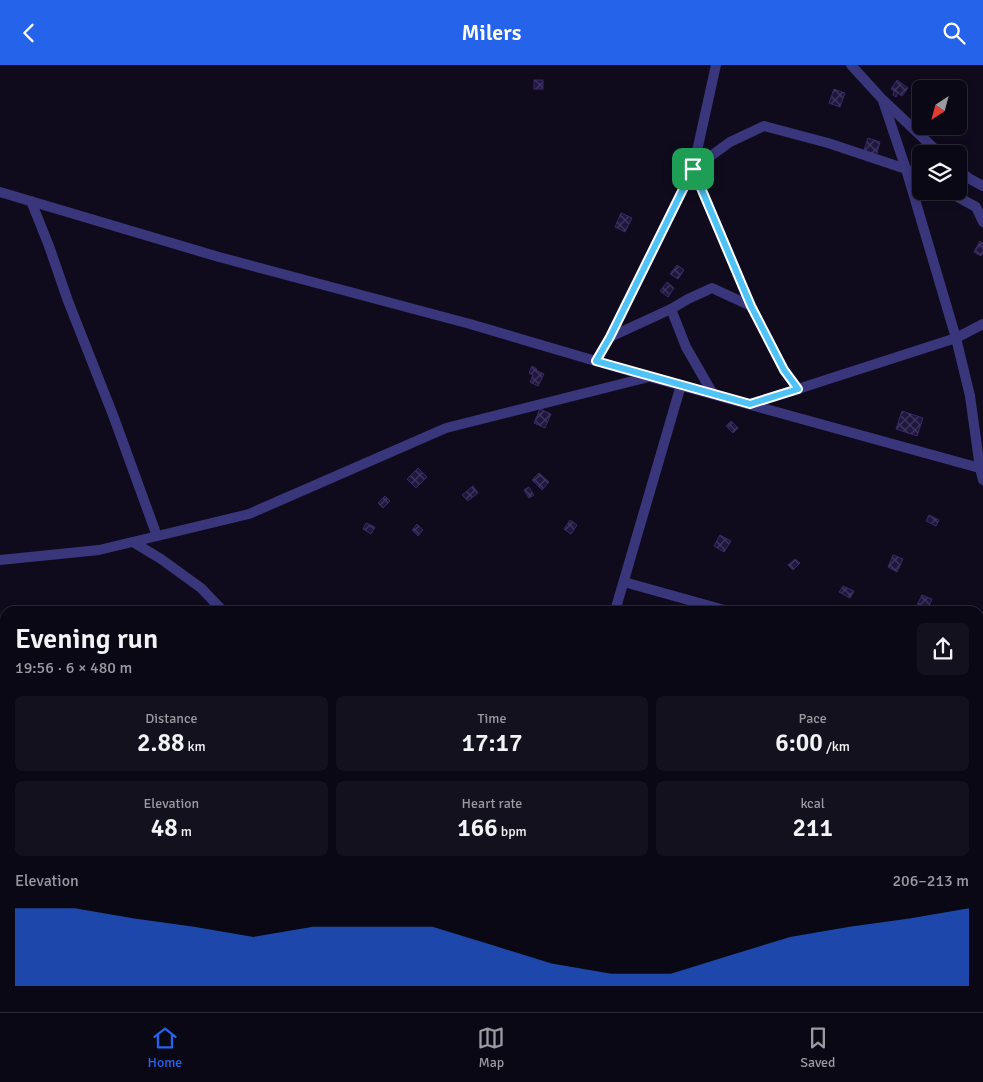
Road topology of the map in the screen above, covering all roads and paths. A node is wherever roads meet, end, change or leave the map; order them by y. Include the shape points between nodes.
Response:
1 (716, 65) edge
2 (851, 65) edge
3 (883, 101) junction
4 (930, 145) edge
5 (693, 169) junction
6 (906, 169) junction
7 (912, 172) edge
8 (967, 177) edge
9 (983, 186) edge
10 (0, 192) edge
11 (963, 200) edge
12 (31, 201) junction
13 (983, 222) edge
14 (751, 306) junction
15 (671, 309) junction
16 (983, 324) edge
17 (610, 337) junction
18 (956, 338) junction
19 (596, 361) junction
20 (650, 377) junction
21 (681, 385) junction
22 (798, 389) junction
23 (712, 394) junction
24 (750, 404) junction
25 (981, 469) edge
26 (983, 481) edge
27 (157, 536) junction
28 (133, 542) junction
29 (0, 560) edge
30 (624, 582) junction
31 (218, 606) edge
32 (617, 606) edge
33 (710, 606) edge

1 - 5 street
2 - 3 street
3 - 4 street
3 - 6 street
5 - 6 street via 730,142 764,126
5 - 14 street
5 - 17 street
6 - 7 street
6 - 18 street
8 - 9 street
10 - 12 street
11 - 13 street via 976,207
12 - 19 street via 219,257
12 - 27 street
14 - 15 street via 712,288
14 - 22 street via 784,370
15 - 17 street
15 - 23 street via 686,347
16 - 18 street
17 - 19 street
18 - 22 street
18 - 25 street via 970,396
19 - 20 street
20 - 21 street
20 - 27 street via 446,428 249,514
21 - 23 street
21 - 30 street
22 - 24 street
23 - 24 street
24 - 25 street
25 - 26 street
27 - 28 street
28 - 29 street via 99,550
28 - 31 street via 201,588
30 - 32 street
30 - 33 street

